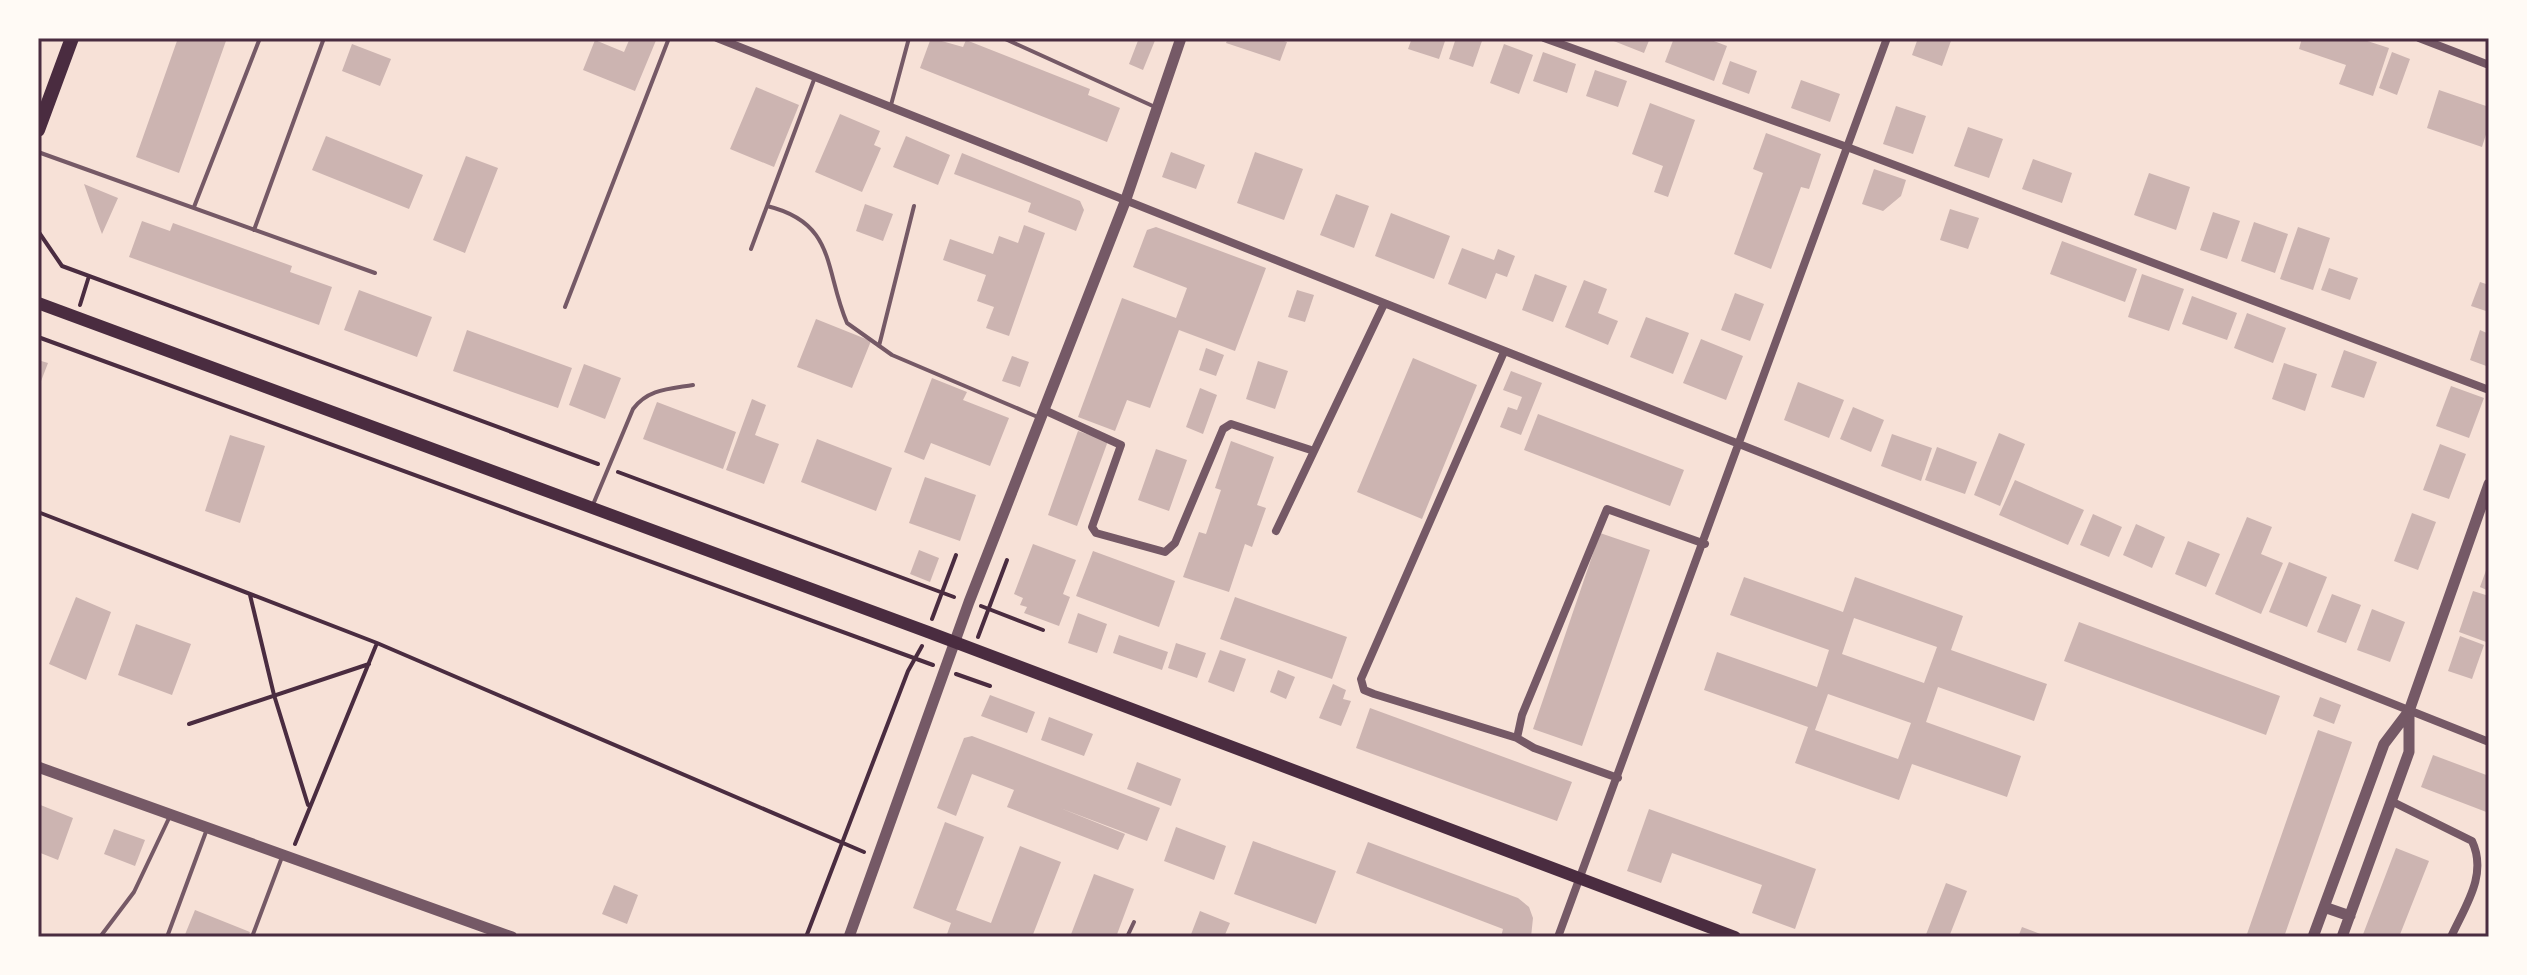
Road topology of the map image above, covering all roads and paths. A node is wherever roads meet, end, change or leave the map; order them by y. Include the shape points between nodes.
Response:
1 (72, 38) edge
2 (260, 38) edge
3 (324, 38) edge
4 (669, 38) edge
5 (717, 38) edge
6 (909, 38) edge
7 (1003, 38) edge
8 (1181, 38) edge
9 (1544, 38) edge
10 (1887, 38) edge
11 (2419, 38) edge
12 (2489, 65) edge
13 (815, 77) junction
14 (890, 108) junction
15 (1157, 108) junction
16 (38, 130) edge
17 (1847, 147) junction
18 (38, 152) edge
19 (1125, 202) junction
20 (767, 206) junction
21 (914, 206) dead end
22 (194, 208) junction
23 (254, 230) junction
24 (38, 231) edge
25 (751, 249) dead end
26 (375, 273) dead end
27 (38, 303) edge
28 (1384, 304) junction
29 (565, 307) dead end
30 (38, 337) edge
31 (879, 346) junction
32 (1504, 352) junction
33 (693, 385) dead end
34 (2489, 390) edge
35 (1042, 414) junction
36 (1741, 446) junction
37 (1314, 451) junction
38 (608, 468) junction
39 (2489, 484) edge
40 (591, 509) junction
41 (38, 512) edge
42 (1276, 531) dead end
43 (1705, 544) junction
44 (956, 555) dead end
45 (1007, 560) dead end
46 (900, 580) dead end
47 (250, 595) junction
48 (928, 632) junction
49 (377, 643) junction
50 (954, 643) junction
51 (973, 651) junction
52 (918, 660) junction
53 (370, 663) junction
54 (945, 670) junction
55 (960, 675) junction
56 (956, 686) dead end
57 (990, 686) dead end
58 (274, 695) junction
59 (2409, 711) junction
60 (189, 724) dead end
61 (1517, 738) junction
62 (2489, 742) edge
63 (38, 767) edge
64 (1618, 778) junction
65 (2393, 802) junction
66 (308, 807) junction
67 (171, 814) junction
68 (208, 827) junction
69 (842, 843) junction
70 (287, 855) junction
71 (877, 858) junction
72 (1581, 879) junction
73 (2324, 907) junction
74 (2350, 916) junction
75 (1134, 922) dead end
76 (100, 937) edge
77 (167, 937) edge
78 (252, 937) edge
79 (512, 937) edge
80 (806, 937) edge
81 (849, 937) edge
82 (1127, 937) edge
83 (1558, 937) edge
84 (1735, 937) edge
85 (2313, 937) edge
86 (2342, 937) edge
87 (2451, 937) edge

1 - 16 highway
2 - 22 lane
3 - 23 lane
4 - 29 lane
5 - 13 street
6 - 14 lane
7 - 15 lane
8 - 15 street
9 - 17 street
10 - 17 street
11 - 12 street
13 - 14 street
13 - 20 lane
14 - 19 street
15 - 19 street
17 - 34 street
17 - 36 street
18 - 22 lane
19 - 28 street
19 - 35 street
20 - 25 lane
20 - 31 lane via 792,212 814,232 832,264 847,323
21 - 31 lane
22 - 23 lane
23 - 26 lane
24 - 38 path via 62,266
27 - 40 main road
28 - 32 street
28 - 37 street
30 - 52 path
31 - 35 lane
32 - 36 street
32 - 61 street via 1361,679 1364,690 1374,694
33 - 38 lane via 651,392 641,399
35 - 37 street via 1121,445 1092,527 1096,533 1165,552 1175,543 1223,429 1231,424
35 - 50 street
36 - 43 street
36 - 59 street
37 - 42 street
38 - 40 lane
38 - 46 path
39 - 59 street
40 - 48 main road
41 - 47 path
43 - 61 street via 1607,509
43 - 64 street
44 - 48 path
45 - 51 path
47 - 49 path
47 - 58 path
48 - 50 main road
48 - 52 path
49 - 53 path
49 - 69 path
50 - 51 main road
50 - 54 street
51 - 55 path
51 - 72 main road
52 - 54 path
52 - 69 path via 908,671
53 - 58 path
53 - 66 path
54 - 55 path
54 - 71 street
55 - 56 path
55 - 57 path
58 - 60 path
58 - 66 path
59 - 62 street
59 - 65 street via 2409,752
59 - 73 street via 2384,744
61 - 64 street
63 - 67 street
64 - 72 street
65 - 74 street
65 - 87 street via 2472,841 2478,852 2480,873
66 - 70 path
67 - 68 street
67 - 76 lane via 134,892
68 - 70 street
68 - 77 lane
69 - 71 path
69 - 80 path
70 - 78 lane
70 - 79 street
71 - 81 street
72 - 83 street
72 - 84 main road
73 - 74 street
73 - 85 street
74 - 86 street
75 - 82 lane

